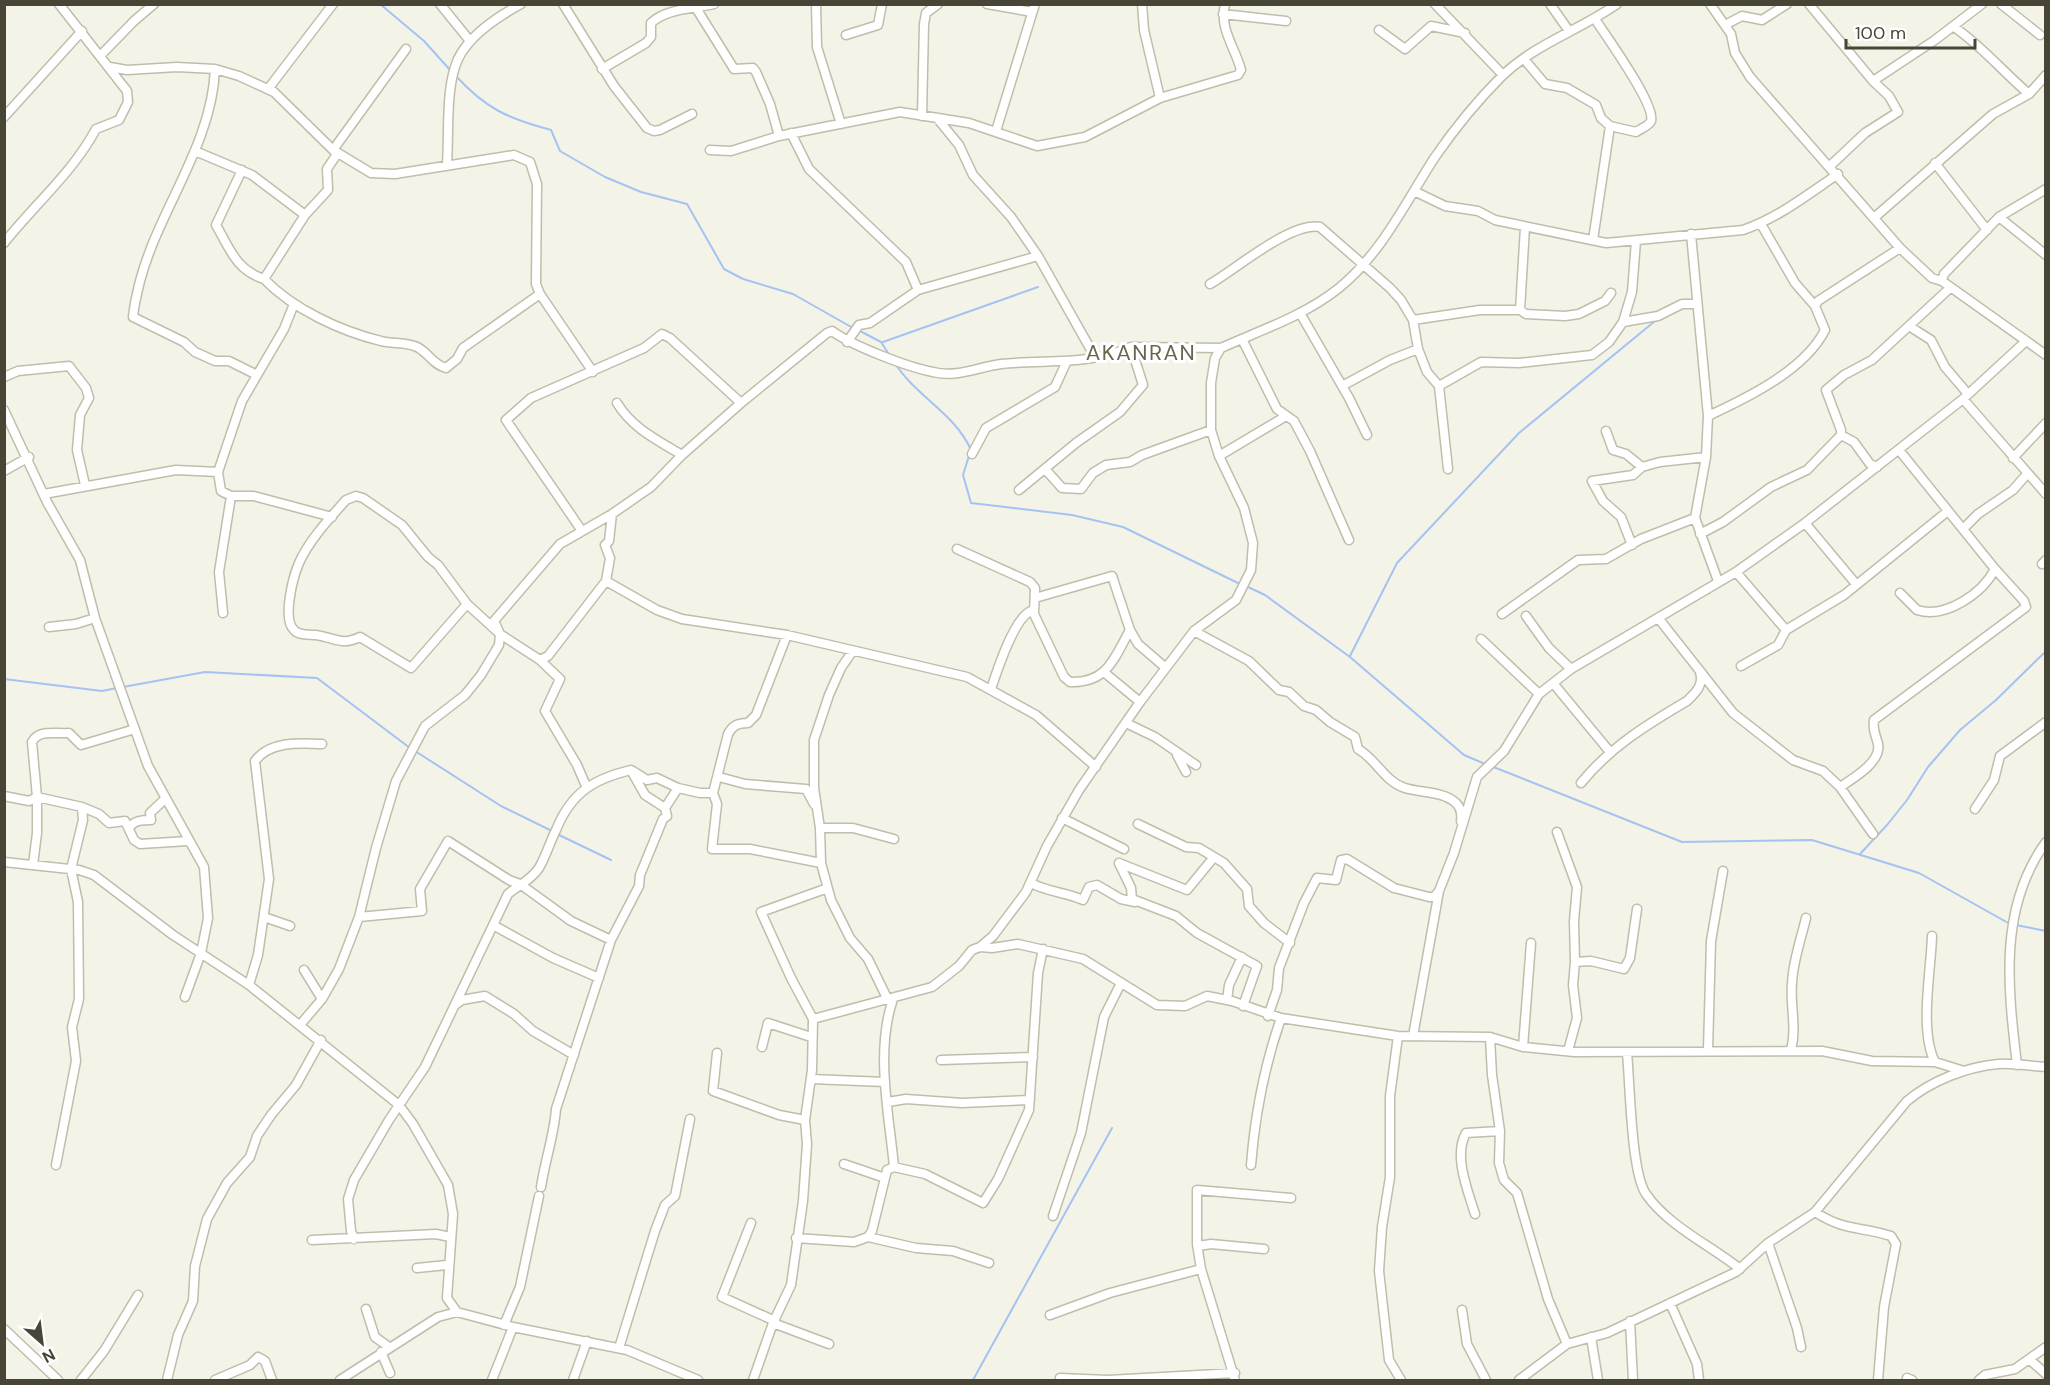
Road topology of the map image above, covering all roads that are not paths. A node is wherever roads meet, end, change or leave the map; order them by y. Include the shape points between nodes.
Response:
1 (59, 4) edge
2 (154, 4) edge
3 (333, 4) edge
4 (440, 4) edge
5 (521, 4) edge
6 (563, 4) edge
7 (714, 4) edge
8 (816, 4) edge
9 (882, 4) edge
10 (938, 4) edge
11 (987, 4) edge
12 (1142, 4) edge
13 (1226, 4) edge
14 (1435, 4) edge
15 (1550, 4) edge
16 (1617, 4) edge
17 (1710, 4) edge
18 (1787, 4) edge
19 (1809, 4) edge
20 (1982, 4) edge
21 (2001, 4) edge
22 (696, 8) junction
23 (1034, 8) edge
24 (1444, 13) junction
25 (1223, 14) junction
26 (1595, 20) junction
27 (1286, 21) dead end
28 (1725, 25) junction
29 (1439, 26) junction
30 (1954, 27) junction
31 (1378, 30) dead end
32 (1569, 31) junction
33 (81, 32) junction
34 (1465, 33) junction
35 (846, 35) dead end
36 (2040, 35) dead end
37 (471, 41) junction
38 (406, 49) dead end
39 (101, 56) junction
40 (1524, 59) junction
41 (110, 67) junction
42 (214, 69) junction
43 (602, 69) junction
44 (1503, 75) junction
45 (2046, 75) edge
46 (1873, 81) junction
47 (268, 89) junction
48 (2029, 94) junction
49 (1160, 98) junction
50 (692, 114) dead end
51 (922, 116) junction
52 (4, 117) edge
53 (937, 118) junction
54 (841, 124) junction
55 (1610, 126) junction
56 (996, 131) junction
57 (791, 134) junction
58 (779, 136) junction
59 (710, 150) dead end
60 (195, 151) junction
61 (335, 152) junction
62 (1935, 163) junction
63 (447, 164) junction
64 (1830, 166) junction
65 (242, 170) junction
66 (1838, 174) junction
67 (2046, 189) edge
68 (1414, 191) junction
69 (305, 215) junction
70 (1875, 217) junction
71 (1999, 218) junction
72 (1761, 224) junction
73 (1525, 227) junction
74 (1987, 230) junction
75 (1691, 234) junction
76 (1593, 240) junction
77 (1636, 241) junction
78 (4, 243) edge
79 (1900, 248) junction
80 (2046, 255) edge
81 (1038, 256) junction
82 (1364, 264) junction
83 (264, 279) junction
84 (1942, 281) junction
85 (1210, 284) dead end
86 (1950, 288) junction
87 (918, 290) junction
88 (1611, 292) dead end
89 (540, 294) junction
90 (294, 304) junction
91 (1697, 304) junction
92 (1815, 306) junction
93 (1520, 310) junction
94 (1300, 313) junction
95 (1413, 320) junction
96 (1623, 322) junction
97 (1909, 326) junction
98 (1242, 339) junction
99 (2026, 341) junction
100 (847, 342) junction
101 (1131, 347) junction
102 (1221, 348) junction
103 (1418, 350) junction
104 (2046, 355) edge
105 (1095, 357) junction
106 (1066, 363) junction
107 (593, 372) junction
108 (256, 375) junction
109 (4, 377) edge
110 (1342, 386) junction
111 (1439, 386) junction
112 (1966, 397) junction
113 (617, 402) dead end
114 (741, 403) junction
115 (6, 414) edge
116 (1286, 416) junction
117 (1707, 416) junction
118 (2046, 423) edge
119 (1211, 430) junction
120 (1606, 431) dead end
121 (1367, 435) dead end
122 (1841, 435) junction
123 (1899, 450) junction
124 (972, 454) dead end
125 (681, 455) junction
126 (1219, 456) junction
127 (28, 457) junction
128 (1706, 457) junction
129 (2013, 458) junction
130 (1642, 467) junction
131 (1877, 467) junction
132 (1045, 469) junction
133 (1448, 469) dead end
134 (4, 471) edge
135 (218, 471) junction
136 (2027, 474) junction
137 (85, 485) junction
138 (1019, 490) dead end
139 (44, 494) junction
140 (2046, 494) edge
141 (231, 496) junction
142 (1948, 511) junction
143 (612, 514) junction
144 (1695, 518) junction
145 (328, 519) junction
146 (1805, 523) junction
147 (1964, 528) junction
148 (582, 531) junction
149 (1700, 534) junction
150 (1349, 540) dead end
151 (1632, 545) junction
152 (957, 549) dead end
153 (1995, 569) junction
154 (1736, 572) junction
155 (606, 581) junction
156 (1718, 581) junction
157 (1856, 584) junction
158 (1900, 593) dead end
159 (1035, 598) junction
160 (467, 604) junction
161 (223, 613) dead end
162 (1035, 614) junction
163 (1502, 614) dead end
164 (1526, 616) dead end
165 (95, 618) junction
166 (1659, 618) junction
167 (49, 627) dead end
168 (1130, 630) junction
169 (1786, 630) junction
170 (1194, 631) junction
171 (500, 634) junction
172 (787, 635) junction
173 (1481, 639) dead end
174 (852, 652) junction
175 (540, 660) junction
176 (1742, 666) dead end
177 (1166, 668) junction
178 (1699, 668) junction
179 (1571, 669) junction
180 (1105, 673) junction
181 (1553, 682) junction
182 (991, 689) junction
183 (1539, 694) junction
184 (1140, 702) junction
185 (2046, 722) edge
186 (1126, 723) junction
187 (135, 729) junction
188 (322, 744) dead end
189 (1610, 752) junction
190 (1177, 754) junction
191 (1196, 765) dead end
192 (1096, 767) junction
193 (631, 770) junction
194 (1186, 772) dead end
195 (719, 777) junction
196 (1581, 783) dead end
197 (586, 786) junction
198 (1840, 787) junction
199 (678, 788) junction
200 (713, 793) junction
201 (4, 796) edge
202 (37, 797) junction
203 (165, 799) junction
204 (82, 807) junction
205 (816, 807) junction
206 (665, 808) junction
207 (1976, 808) dead end
208 (1062, 818) junction
209 (1138, 824) dead end
210 (129, 828) junction
211 (820, 828) junction
212 (1459, 830) junction
213 (1557, 832) dead end
214 (1873, 834) dead end
215 (894, 840) dead end
216 (188, 842) junction
217 (2046, 842) edge
218 (1124, 849) dead end
219 (1214, 857) junction
220 (4, 862) edge
221 (820, 863) junction
222 (33, 866) junction
223 (71, 869) junction
224 (1723, 871) dead end
225 (1031, 883) junction
226 (520, 884) junction
227 (825, 890) dead end
228 (1439, 891) junction
229 (1142, 903) junction
230 (1637, 909) dead end
231 (264, 917) junction
232 (359, 917) junction
233 (1806, 918) dead end
234 (493, 925) junction
235 (290, 926) dead end
236 (1932, 936) dead end
237 (611, 940) junction
238 (1290, 942) junction
239 (1531, 943) dead end
240 (980, 947) junction
241 (1043, 949) junction
242 (201, 953) junction
243 (1242, 957) junction
244 (1575, 962) junction
245 (304, 970) dead end
246 (599, 978) junction
247 (1121, 982) junction
248 (249, 985) junction
249 (185, 997) dead end
250 (322, 999) junction
251 (890, 1000) junction
252 (1227, 1000) junction
253 (454, 1005) junction
254 (1244, 1006) junction
255 (1268, 1016) junction
256 (1281, 1018) junction
257 (813, 1019) junction
258 (300, 1025) junction
259 (1398, 1035) junction
260 (1413, 1036) junction
261 (811, 1037) junction
262 (1490, 1037) junction
263 (321, 1040) junction
264 (762, 1047) dead end
265 (1523, 1047) junction
266 (1708, 1050) junction
267 (1791, 1050) junction
268 (1568, 1051) junction
269 (717, 1053) dead end
270 (1627, 1053) junction
271 (574, 1055) junction
272 (1033, 1057) junction
273 (941, 1060) dead end
274 (1935, 1062) junction
275 (2017, 1065) junction
276 (2046, 1067) edge
277 (1964, 1071) junction
278 (811, 1079) junction
279 (885, 1082) junction
280 (1030, 1100) junction
281 (888, 1102) junction
282 (399, 1105) junction
283 (690, 1119) dead end
284 (805, 1120) junction
285 (1500, 1131) junction
286 (844, 1164) dead end
287 (56, 1165) dead end
288 (1251, 1165) dead end
289 (894, 1167) junction
290 (885, 1178) junction
291 (1291, 1198) dead end
292 (1815, 1212) junction
293 (1475, 1214) dead end
294 (1053, 1216) dead end
295 (751, 1223) dead end
296 (450, 1237) junction
297 (868, 1237) junction
298 (796, 1238) junction
299 (354, 1239) junction
300 (312, 1240) dead end
301 (1768, 1243) junction
302 (1197, 1244) junction
303 (1264, 1249) dead end
304 (989, 1263) dead end
305 (447, 1265) junction
306 (417, 1268) dead end
307 (1201, 1269) junction
308 (1740, 1269) junction
309 (138, 1294) dead end
310 (447, 1298) junction
311 (1670, 1303) junction
312 (366, 1309) dead end
313 (1462, 1310) dead end
314 (457, 1312) junction
315 (1050, 1315) dead end
316 (438, 1317) junction
317 (1630, 1321) junction
318 (774, 1322) junction
319 (508, 1326) junction
320 (4, 1329) edge
321 (1591, 1337) junction
322 (587, 1341) junction
323 (829, 1344) dead end
324 (1566, 1344) junction
325 (389, 1347) junction
326 (1801, 1347) dead end
327 (2046, 1347) edge
328 (618, 1348) junction
329 (381, 1352) junction
330 (2030, 1360) junction
331 (390, 1373) dead end
332 (2046, 1374) edge
333 (1235, 1377) edge
334 (58, 1380) edge
335 (81, 1380) edge
336 (167, 1380) edge
337 (215, 1380) edge
338 (272, 1380) edge
339 (339, 1380) edge
340 (492, 1380) edge
341 (573, 1380) edge
342 (698, 1380) edge
343 (753, 1380) edge
344 (1060, 1380) edge
345 (1401, 1380) edge
346 (1486, 1380) edge
347 (1520, 1380) edge
348 (1598, 1380) edge
349 (1633, 1380) edge
350 (1699, 1380) edge
351 (1878, 1380) edge
352 (1979, 1380) edge

1 - 33 street
2 - 39 street
3 - 47 street
4 - 37 street
5 - 37 street
6 - 43 street
7 - 22 street
8 - 54 street via 818,47
9 - 35 street via 878,25
10 - 51 street via 926,13 924,24
11 - 23 street
12 - 49 street
13 - 25 street
14 - 24 street
15 - 32 street
16 - 26 street
17 - 28 street
18 - 28 street via 1762,20 1742,16
19 - 46 street
20 - 30 street
21 - 36 street
22 - 43 street via 657,17 651,23 651,37 646,43
22 - 58 street via 735,69 753,68 756,72
23 - 56 street
24 - 29 street
24 - 34 street
25 - 27 street
25 - 49 street via 1224,27 1241,70 1238,75
26 - 32 street
26 - 55 street via 1644,94 1651,119 1650,124 1636,132
28 - 64 street via 1735,53 1750,77
29 - 31 street via 1431,26 1406,49
29 - 34 street
30 - 46 street
30 - 48 street via 1977,43
32 - 40 street
33 - 39 street
33 - 52 street
34 - 44 street
37 - 63 street via 455,67
38 - 61 street
39 - 41 street
40 - 44 street
40 - 55 street via 1545,84 1568,88 1596,105 1601,118
41 - 42 street
41 - 78 street via 127,91 125,113 119,120 96,129 81,156
42 - 47 street
42 - 60 street via 214,90
43 - 50 street via 650,130 660,130
44 - 68 street via 1468,112
45 - 48 street
46 - 64 street via 1889,96 1898,112 1865,133
47 - 61 street
48 - 62 street via 1993,114
49 - 56 street via 1084,137 1066,142 1037,146
51 - 53 street
51 - 54 street via 900,112
53 - 56 street
53 - 81 street via 959,146 973,175 1011,217
54 - 57 street
55 - 76 street
57 - 58 street
57 - 87 street via 809,169 906,262
58 - 59 street via 731,151
60 - 65 street
60 - 108 street via 156,232 133,317 184,342 195,352 215,361 229,361
61 - 63 street via 371,172 396,174
61 - 69 street via 327,169 328,190
62 - 70 street
62 - 74 street
63 - 89 street via 514,155 530,162 537,184 536,284
64 - 66 street
65 - 69 street
65 - 83 street via 216,225 235,262
66 - 70 street
66 - 72 street
67 - 71 street
68 - 73 street via 1445,206 1478,211 1495,220
68 - 82 street
69 - 83 street
70 - 79 street
71 - 74 street
71 - 80 street
72 - 75 street via 1743,230
72 - 92 street via 1795,283
73 - 76 street
73 - 93 street
74 - 84 street via 1944,274
75 - 77 street
75 - 91 street
76 - 77 street
77 - 96 street via 1632,292
79 - 84 street via 1932,278
79 - 92 street via 1830,292
81 - 87 street
81 - 105 street
82 - 85 street via 1320,227 1310,225 1241,261
82 - 94 street via 1338,289
82 - 95 street via 1401,300
83 - 90 street
84 - 86 street
86 - 97 street
86 - 99 street
87 - 100 street via 870,323 859,325
88 - 93 street via 1605,301 1580,314 1526,314
89 - 90 street via 463,348 446,368 417,347 379,341
89 - 107 street
90 - 108 street
91 - 96 street via 1682,304 1658,315
91 - 117 street
92 - 117 street via 1825,330 1821,339 1784,375 1753,395
93 - 95 street via 1480,310
94 - 98 street
94 - 110 street
95 - 103 street
96 - 111 street via 1609,342 1592,355 1519,363 1481,362
97 - 112 street via 1931,340
97 - 122 street via 1872,360 1826,390
98 - 102 street
98 - 116 street via 1277,409
99 - 104 street
99 - 112 street
100 - 106 street via 934,373 956,374 999,364
100 - 114 street via 827,333
101 - 102 street
101 - 105 street
101 - 132 street via 1143,385 1120,412
102 - 119 street via 1215,358 1211,383
103 - 110 street
103 - 111 street via 1427,372
105 - 106 street
106 - 124 street via 1055,387 986,428
107 - 114 street via 644,348 662,334
107 - 148 street via 531,398 506,420
108 - 135 street via 242,401
109 - 137 street via 18,371 69,366 86,388 89,398 80,415 77,450
110 - 121 street
111 - 133 street
112 - 123 street
112 - 129 street
113 - 125 street via 625,416 644,432
114 - 125 street
115 - 127 street
116 - 126 street
116 - 150 street via 1294,421 1310,451
117 - 128 street
118 - 129 street
119 - 126 street
119 - 132 street via 1131,462 1106,465 1093,473 1081,489 1062,488
120 - 130 street via 1613,450 1626,454
122 - 131 street via 1854,442 1870,464
122 - 149 street via 1807,470 1779,482
123 - 131 street
123 - 142 street
125 - 143 street via 651,487
126 - 170 street via 1244,508 1254,557 1236,600
127 - 134 street
127 - 139 street
128 - 130 street
128 - 144 street
129 - 136 street
130 - 151 street via 1633,475 1592,481 1604,501 1621,517
131 - 146 street
132 - 138 street
135 - 137 street via 176,470
135 - 141 street via 221,491
136 - 140 street
136 - 147 street via 2013,490
137 - 139 street
139 - 165 street via 80,560
141 - 145 street via 254,496
141 - 161 street via 219,573
142 - 147 street
142 - 157 street
143 - 148 street
143 - 155 street via 609,541 605,545 610,558
144 - 149 street
144 - 151 street
145 - 160 street via 346,500 356,496 380,509 402,525
145 - 160 street via 299,563 291,590 288,620 299,634 347,643 360,637 411,668
146 - 154 street
146 - 157 street
147 - 153 street
148 - 171 street via 560,544 494,621
149 - 156 street
151 - 163 street via 1606,559 1578,560
152 - 159 street via 1030,582
153 - 158 street via 1975,593 1938,611 1917,610
153 - 198 street via 2026,607 1874,720 1878,745 1874,759
154 - 156 street
154 - 169 street
155 - 172 street via 657,610 682,619
155 - 175 street via 548,656
156 - 166 street
157 - 169 street via 1809,619
159 - 162 street
159 - 168 street via 1112,576
160 - 171 street
162 - 180 street via 1064,677 1070,682
162 - 182 street via 1026,614 1018,627
164 - 179 street via 1549,648
165 - 167 street
165 - 187 street
166 - 178 street
166 - 179 street
168 - 177 street via 1138,644
168 - 180 street
169 - 176 street via 1778,645
170 - 177 street
170 - 212 street via 1249,661 1279,690 1289,692 1304,706 1355,737 1358,749 1404,788 1456,803 1462,814
171 - 175 street
171 - 232 street via 499,645 481,675 465,695 425,726 396,781
172 - 174 street
172 - 195 street via 756,715 748,723 732,727 728,734
173 - 183 street
174 - 182 street via 967,677
174 - 205 street via 829,695 814,740
175 - 197 street via 560,679 545,711 578,765
177 - 184 street
178 - 189 street via 1702,679 1698,691
178 - 198 street via 1743,723 1793,760 1823,771
179 - 181 street
180 - 184 street
181 - 183 street
181 - 189 street
182 - 192 street via 1036,715
183 - 212 street via 1511,741 1477,777
184 - 186 street
185 - 207 street via 2000,756 1994,780
186 - 190 street via 1155,737
186 - 192 street
187 - 202 street via 81,745 69,733 35,736 32,742
187 - 203 street
188 - 231 street via 294,742 260,754 255,761 269,879
189 - 196 street
190 - 191 street
190 - 194 street
192 - 208 street
193 - 197 street
193 - 199 street via 647,780 657,778
193 - 206 street via 645,795
195 - 200 street
195 - 205 street via 745,784 806,789
197 - 226 street via 574,797 557,825 540,867 528,882
198 - 214 street
199 - 200 street
199 - 206 street
200 - 221 street via 717,804 712,849 750,849
201 - 202 street via 29,801
202 - 204 street
202 - 222 street
203 - 210 street via 150,813 151,820 140,820
203 - 216 street
204 - 210 street via 109,823 125,821
204 - 223 street via 83,820
205 - 211 street
206 - 237 street via 667,816 640,875 639,886
208 - 218 street
208 - 225 street
209 - 219 street
210 - 216 street via 140,844
211 - 215 street via 853,828
211 - 221 street
212 - 228 street
213 - 244 street via 1577,887
216 - 242 street via 204,867 207,887 208,918
217 - 275 street via 2025,878 2014,908 2008,979
219 - 229 street via 1187,890 1119,863 1132,899
219 - 238 street via 1243,882 1249,906 1264,923
220 - 222 street
221 - 251 street via 831,900 850,938 868,959
222 - 223 street
223 - 242 street via 94,875
223 - 287 street via 78,902 79,999 72,1027 76,1060
224 - 266 street via 1712,941
225 - 229 street via 1083,900 1089,887 1097,885 1121,899
225 - 240 street via 993,936
226 - 232 street via 448,841 420,889 422,911
226 - 234 street via 508,894
226 - 237 street via 571,921
227 - 257 street via 761,912
228 - 238 street via 1428,897 1394,888 1344,859 1335,880 1317,878
228 - 260 street
229 - 243 street via 1176,916 1197,933
230 - 244 street via 1630,958 1624,969 1591,961
231 - 235 street
231 - 248 street
232 - 250 street via 339,969
233 - 267 street via 1793,970 1791,1009 1795,1036
234 - 246 street
234 - 253 street
236 - 274 street via 1928,1030
237 - 246 street
238 - 255 street via 1279,968
239 - 265 street
240 - 241 street via 1018,944
240 - 251 street via 932,987
241 - 247 street via 1083,959
241 - 272 street
242 - 248 street
242 - 249 street
243 - 252 street via 1229,985
243 - 254 street via 1258,969
244 - 268 street via 1577,1018
245 - 250 street
246 - 271 street
247 - 252 street via 1157,1005 1185,1006 1207,996
247 - 294 street via 1104,1017 1081,1133
248 - 258 street
250 - 258 street
251 - 257 street
251 - 279 street
252 - 254 street
253 - 271 street via 485,996
253 - 282 street via 425,1067
254 - 255 street
255 - 256 street
256 - 259 street
256 - 288 street via 1265,1065 1254,1119
257 - 261 street
258 - 263 street
259 - 260 street
259 - 345 street via 1390,1096 1390,1177 1379,1271 1389,1359
260 - 262 street
261 - 264 street via 768,1023
261 - 278 street
262 - 265 street
262 - 285 street
263 - 282 street
263 - 336 street via 296,1085 270,1115 249,1157 227,1184 207,1219 195,1266 193,1300 178,1335
265 - 268 street
266 - 267 street
266 - 270 street
267 - 274 street via 1832,1052 1872,1061
268 - 270 street
269 - 284 street via 713,1091 779,1115
270 - 308 street via 1638,1166 1645,1193 1693,1236
271 - 319 street via 552,1124 553,1143 545,1161 520,1287
272 - 273 street
272 - 280 street
274 - 277 street
275 - 276 street
275 - 277 street via 1998,1064
277 - 292 street via 1921,1090 1907,1101
278 - 279 street
278 - 284 street
279 - 281 street
280 - 281 street
280 - 289 street via 1023,1126 983,1203 925,1174
281 - 289 street
282 - 296 street via 448,1185 453,1214
282 - 299 street via 354,1180 348,1199
283 - 328 street via 675,1196 665,1205 655,1231
284 - 298 street via 803,1201
285 - 293 street via 1466,1133 1462,1141 1464,1175
285 - 324 street via 1499,1163 1504,1180 1517,1193 1548,1299
286 - 290 street
289 - 290 street via 887,1170
290 - 297 street
291 - 302 street via 1197,1190
292 - 301 street
292 - 351 street via 1852,1230 1891,1236 1896,1244 1884,1307
295 - 318 street via 722,1297
296 - 299 street via 436,1234
296 - 305 street
297 - 298 street via 854,1242
297 - 304 street via 952,1251
298 - 318 street via 791,1285
299 - 300 street
301 - 308 street
301 - 326 street
302 - 303 street
302 - 307 street
305 - 306 street
305 - 310 street
307 - 315 street via 1110,1293
307 - 333 street
308 - 311 street
309 - 335 street via 104,1351
310 - 314 street
310 - 316 street
311 - 317 street
311 - 350 street via 1697,1364
312 - 325 street via 375,1337
313 - 346 street via 1467,1344
314 - 316 street
314 - 319 street
316 - 325 street
317 - 321 street
317 - 349 street
318 - 323 street
318 - 343 street
319 - 322 street
319 - 340 street
320 - 334 street
321 - 324 street
321 - 348 street
322 - 328 street
322 - 341 street
324 - 347 street
325 - 329 street
327 - 330 street
328 - 342 street
329 - 331 street
329 - 339 street
330 - 332 street
330 - 352 street
333 - 344 street
337 - 338 street via 250,1365 258,1357 265,1361

